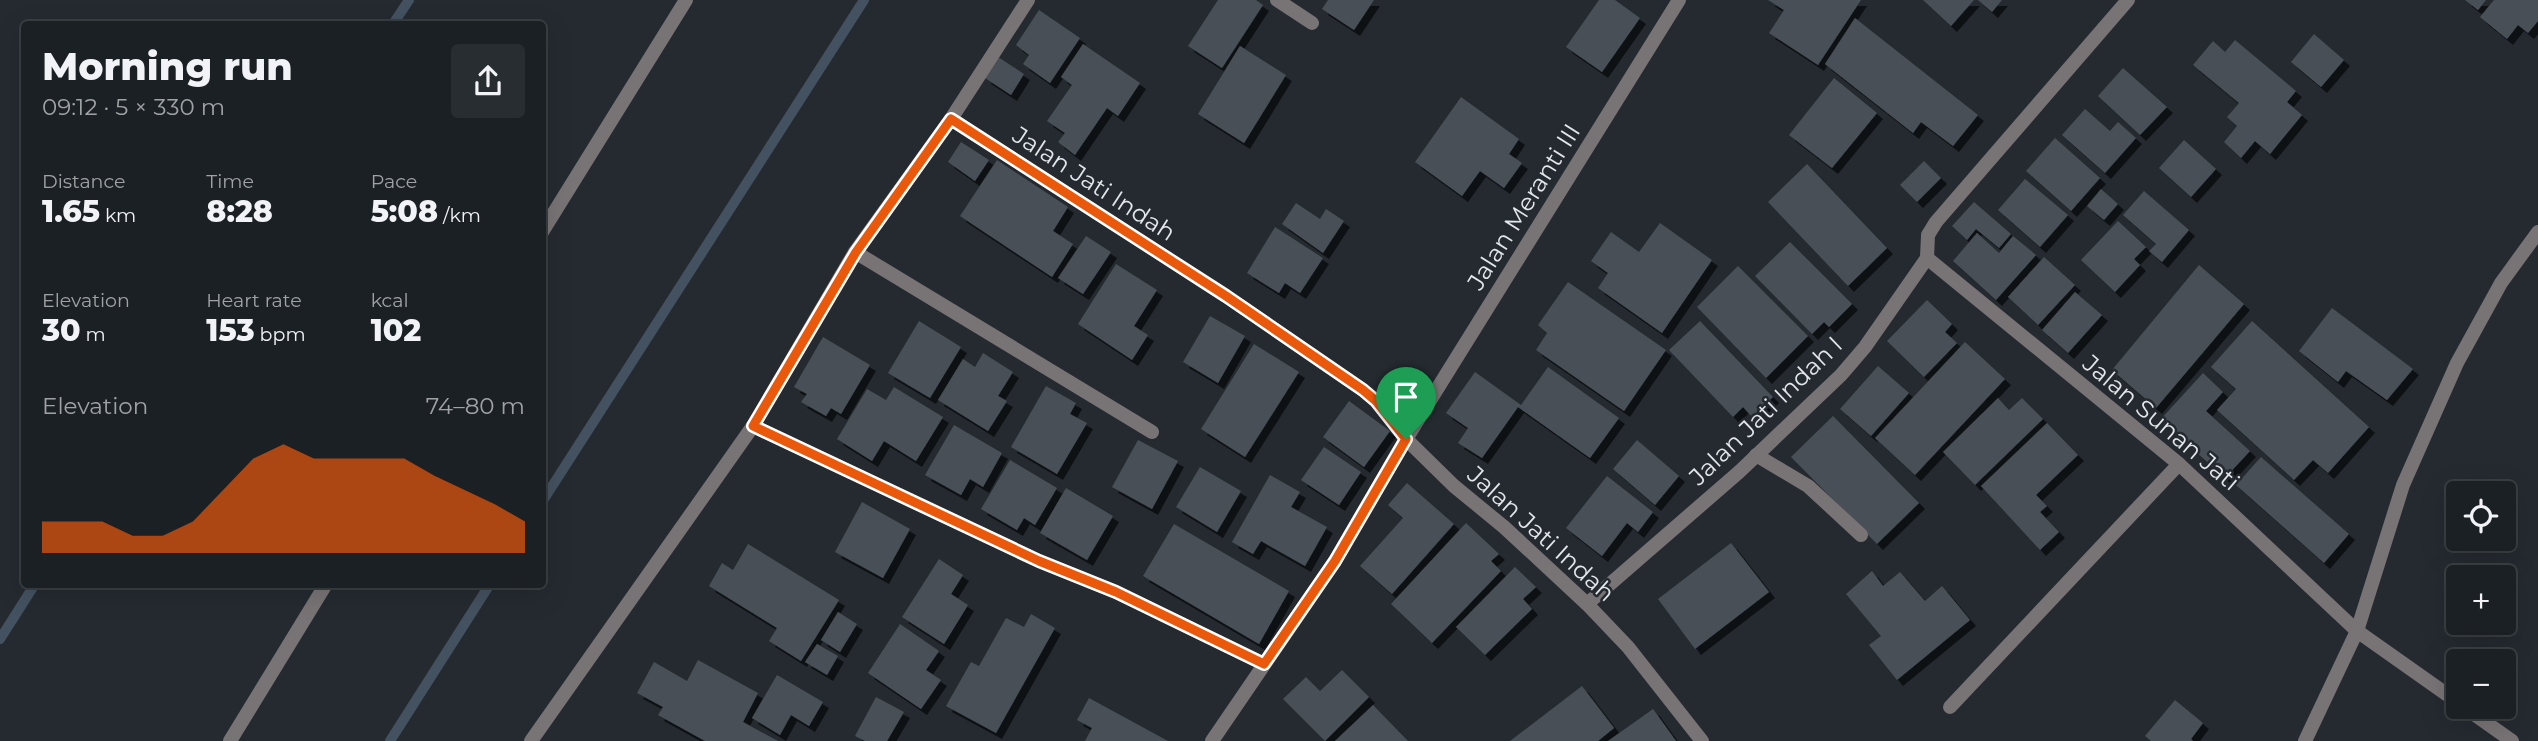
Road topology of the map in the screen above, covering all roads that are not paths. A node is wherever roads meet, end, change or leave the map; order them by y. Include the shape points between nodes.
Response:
1 (686, 0) edge
2 (1028, 0) edge
3 (1276, 0) edge
4 (1679, 0) edge
5 (2127, 0) edge
6 (1312, 23) dead end
7 (951, 119) junction
8 (546, 226) edge
9 (2538, 232) edge
10 (856, 252) junction
11 (1927, 258) junction
12 (753, 426) junction
13 (1153, 432) dead end
14 (1406, 439) junction
15 (1756, 455) junction
16 (2179, 464) junction
17 (1861, 535) dead end
18 (324, 588) edge
19 (1587, 604) junction
20 (2357, 631) junction
21 (1264, 664) junction
22 (2446, 694) edge
23 (1950, 707) dead end
24 (2481, 719) edge
25 (230, 741) edge
26 (531, 741) edge
27 (1212, 741) edge
28 (1702, 741) edge
29 (2305, 741) edge
30 (2512, 741) edge

1 - 8 street
2 - 7 street
3 - 6 street
4 - 14 street, Jalan Meranti III
5 - 11 street, Jalan Jati Indah I via 1936,222 1928,234
7 - 10 street
7 - 14 street, Jalan Jati Indah via 1363,390
9 - 20 street via 2501,283 2457,363 2403,485
10 - 12 street
10 - 13 street
11 - 15 street, Jalan Jati Indah I via 1842,375
11 - 16 street, Jalan Sunan Jati
12 - 21 street
12 - 26 street
14 - 19 street, Jalan Jati Indah
14 - 21 street, Jalan Meranti III via 1335,561
15 - 17 street via 1808,486
15 - 19 street, Jalan Jati Indah I
16 - 20 street, Jalan Sunan Jati
16 - 23 street
18 - 25 street
19 - 28 street, Jalan Jati Indah via 1628,647
20 - 22 street, Jalan Sunan Jati
20 - 29 street
21 - 27 street, Jalan Meranti III
24 - 30 street

